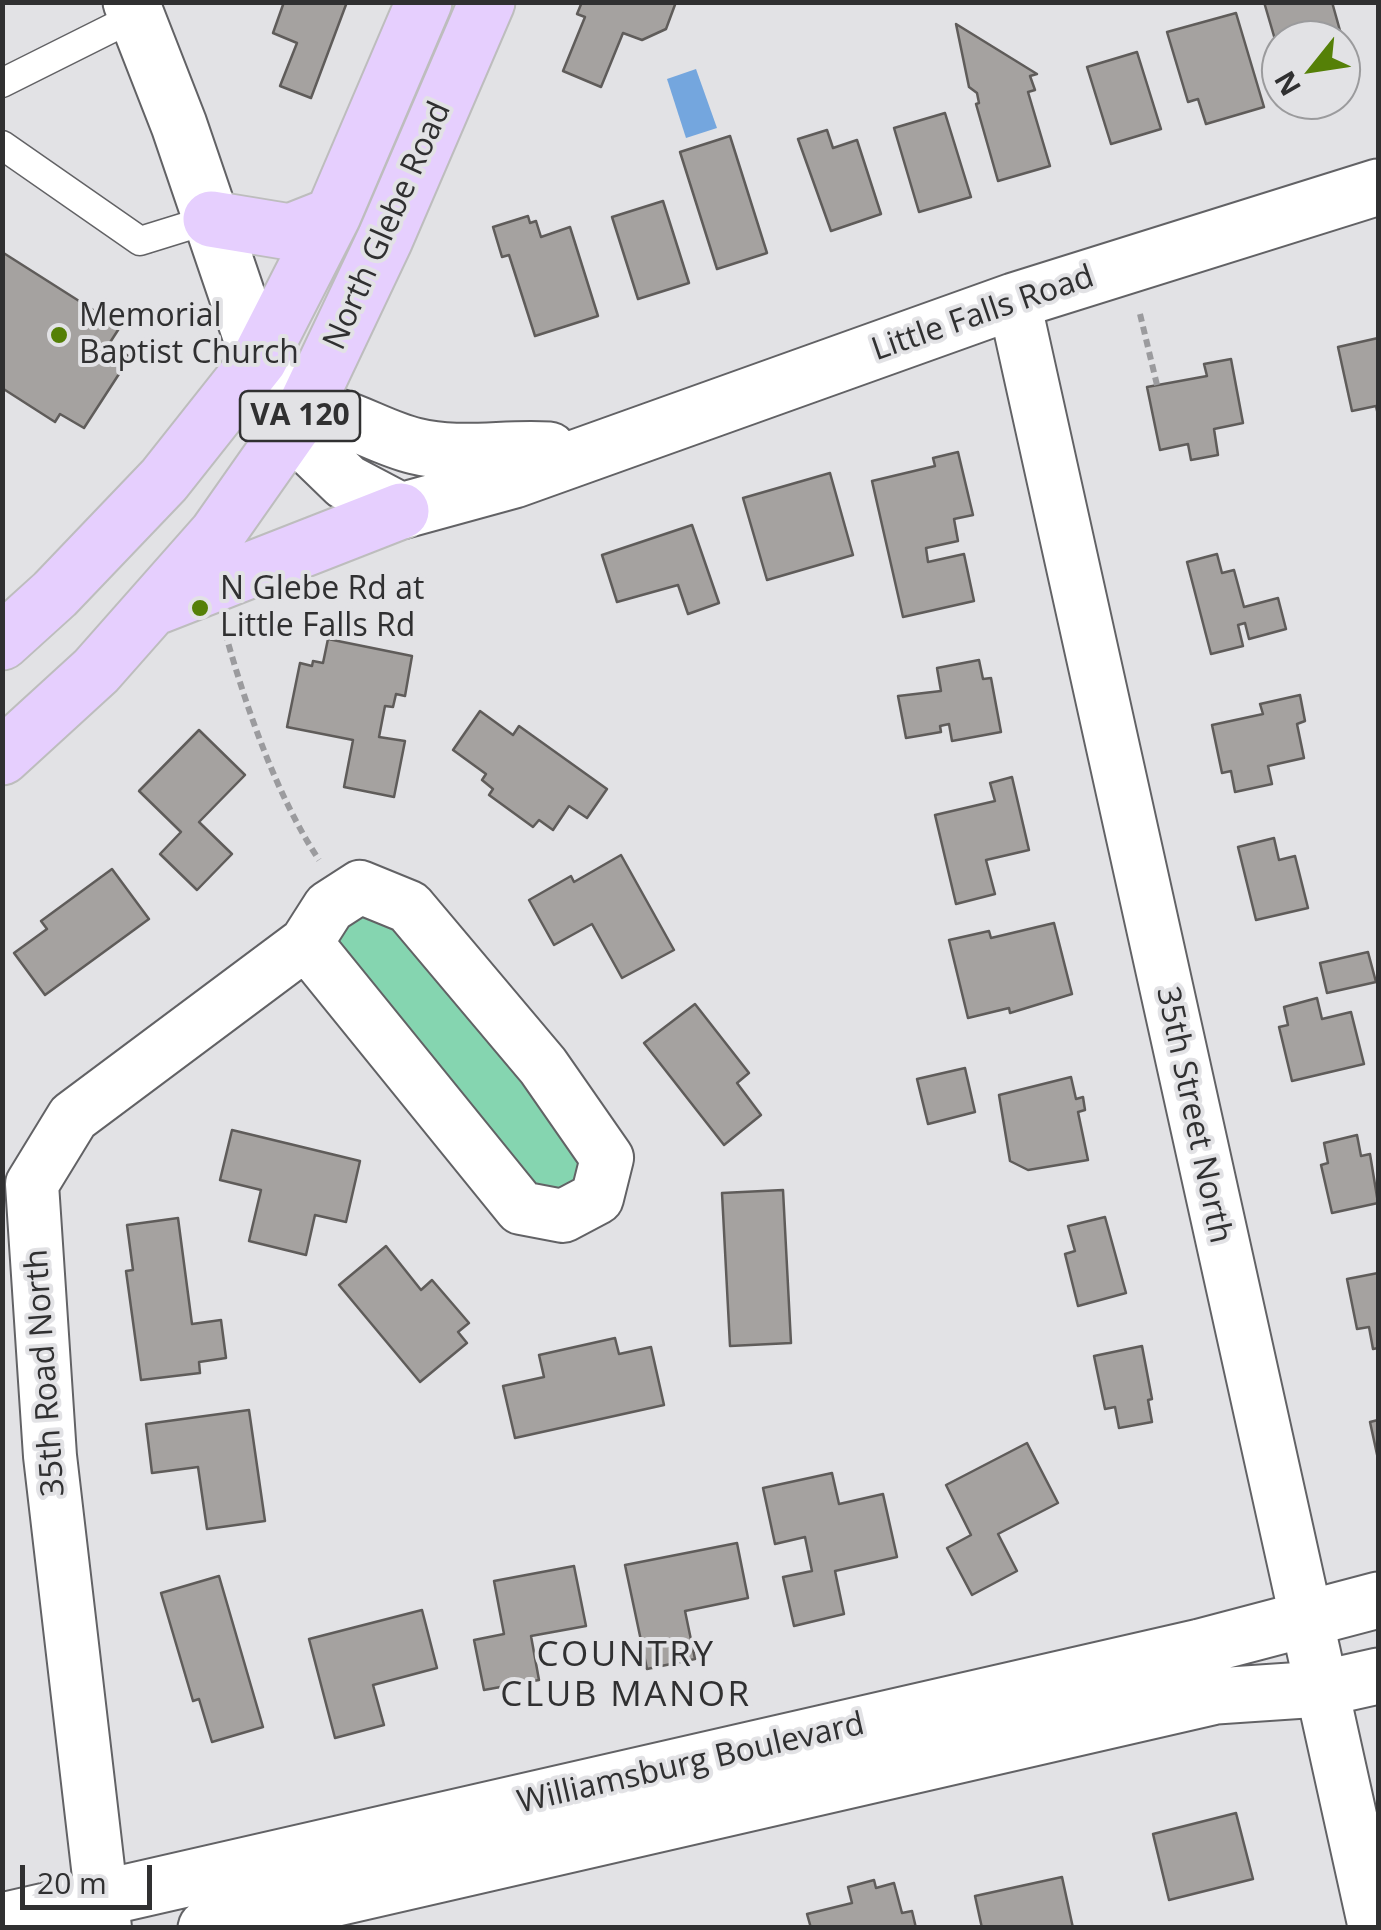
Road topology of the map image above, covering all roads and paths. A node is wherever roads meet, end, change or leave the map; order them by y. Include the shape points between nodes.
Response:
1 (424, 2) edge
2 (486, 2) edge
3 (134, 9) edge
4 (2, 83) edge
5 (2, 145) edge
6 (1378, 187) edge
7 (333, 215) junction
8 (211, 219) junction
9 (1126, 266) junction
10 (1014, 301) junction
11 (259, 360) junction
12 (1158, 385) dead end
13 (304, 410) junction
14 (592, 453) junction
15 (401, 511) junction
16 (150, 610) junction
17 (223, 624) dead end
18 (2, 642) edge
19 (2, 757) edge
20 (319, 860) dead end
21 (306, 943) junction
22 (1378, 1600) edge
23 (1304, 1617) junction
24 (1378, 1676) edge
25 (1320, 1690) junction
26 (104, 1913) edge
27 (2, 1921) edge
28 (206, 1928) edge
29 (1375, 1928) edge

1 - 7 main road, North Glebe Road / VA 120
2 - 13 main road, North Glebe Road / VA 120
3 - 4 lane
3 - 8 main road
5 - 8 lane via 140,241
6 - 9 main road, Little Falls Road
7 - 8 main road via 290,232
7 - 11 main road, North Glebe Road / VA 120
8 - 11 main road
9 - 10 main road, Little Falls Road
9 - 12 path
10 - 14 main road, Little Falls Road
10 - 23 street, 35th Street North
11 - 13 main road
11 - 18 main road, North Glebe Road / VA 120 via 164,480
13 - 14 main road, Little Falls Road via 325,411 442,452
13 - 15 main road via 314,452 346,482
13 - 16 main road, North Glebe Road / VA 120 via 217,534
14 - 15 main road, Little Falls Road
15 - 16 main road
16 - 19 main road, North Glebe Road / VA 120 via 96,671
17 - 20 path via 286,799
21 - 21 street, 35th Road North via 521,1208 563,1216 597,1198 608,1158 542,1066 410,907 360,886 329,906
21 - 26 street, 35th Road North via 73,1117 32,1184 50,1456
22 - 23 main road, Williamsburg Boulevard
23 - 25 street, 35th Street North
23 - 26 main road, Williamsburg Boulevard
24 - 25 main road, Williamsburg Boulevard
25 - 28 main road, Williamsburg Boulevard via 1216,1696
25 - 29 street, 35th Street North
26 - 27 main road, Williamsburg Boulevard

